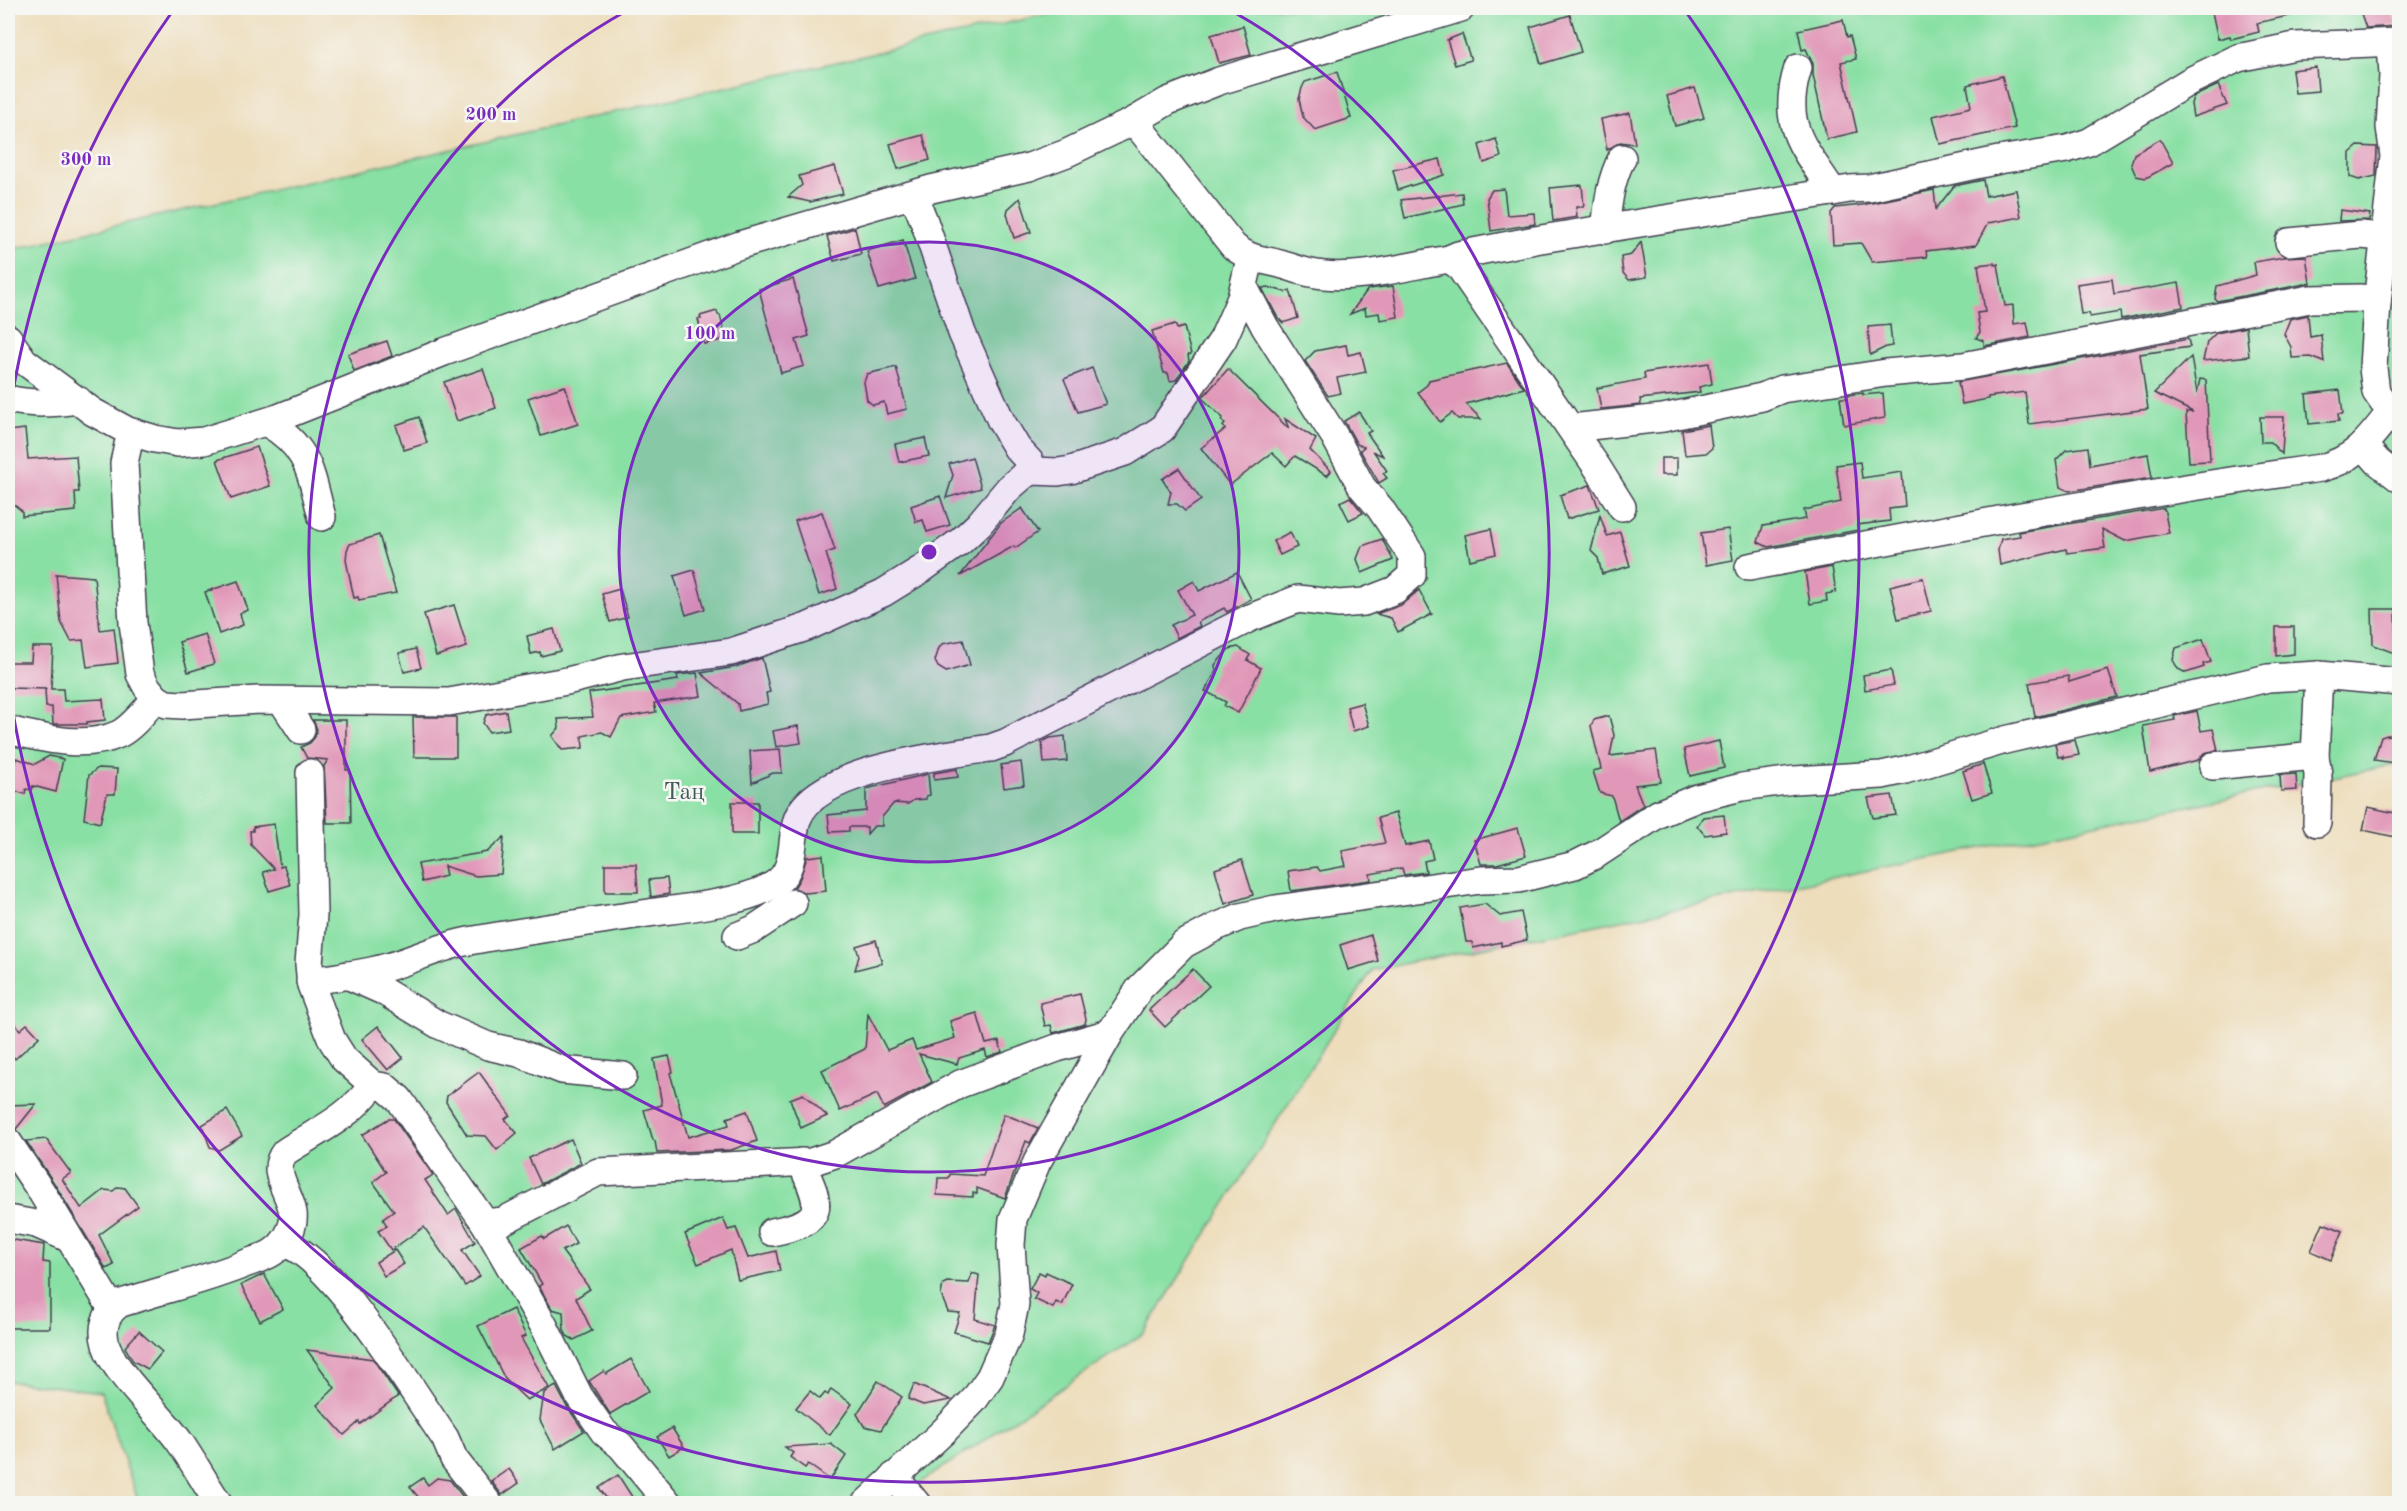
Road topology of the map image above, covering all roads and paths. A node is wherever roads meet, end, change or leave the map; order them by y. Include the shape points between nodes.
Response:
1 (1461, 8) edge
2 (2396, 43) edge
3 (1798, 68) dead end
4 (1134, 121) junction
5 (1622, 158) dead end
6 (1833, 192) junction
7 (909, 196) junction
8 (1605, 230) junction
9 (2385, 237) junction
10 (2289, 242) dead end
11 (1250, 259) junction
12 (1449, 259) junction
13 (1244, 287) junction
14 (2377, 303) junction
15 (8, 338) edge
16 (8, 399) edge
17 (78, 400) junction
18 (2396, 409) edge
19 (266, 422) junction
20 (1571, 428) junction
21 (135, 433) junction
22 (2363, 445) junction
23 (1033, 471) junction
24 (2400, 479) edge
25 (1622, 507) dead end
26 (322, 517) dead end
27 (1749, 567) dead end
28 (2319, 675) junction
29 (2400, 682) edge
30 (156, 698) junction
31 (282, 700) junction
32 (8, 730) edge
33 (301, 730) dead end
34 (2315, 756) junction
35 (2213, 766) dead end
36 (310, 773) dead end
37 (2317, 823) dead end
38 (735, 898) junction
39 (793, 903) dead end
40 (347, 975) junction
41 (310, 981) junction
42 (1110, 1032) junction
43 (623, 1076) dead end
44 (373, 1085) junction
45 (8, 1142) edge
46 (801, 1162) junction
47 (34, 1181) junction
48 (8, 1208) edge
49 (8, 1219) edge
50 (485, 1223) junction
51 (772, 1232) dead end
52 (68, 1238) junction
53 (284, 1243) junction
54 (112, 1309) junction
55 (894, 1476) junction
56 (219, 1503) edge
57 (489, 1503) edge
58 (669, 1503) edge
59 (865, 1503) edge
60 (917, 1503) edge

1 - 4 street via 1219,81 1168,101
2 - 6 street via 2295,46 2238,58 2190,81 2089,142
2 - 9 street via 2390,126 2394,156
3 - 6 street via 1791,102 1796,135
4 - 7 street via 1067,153 1029,166
4 - 11 street via 1234,247
5 - 8 street via 1609,192
6 - 8 street
7 - 19 street via 740,245 444,352
7 - 23 street via 918,206 962,333 1001,421
8 - 12 street
9 - 10 street via 2360,235
9 - 14 street
11 - 12 street via 1331,275
11 - 13 street
12 - 20 street via 1459,266
13 - 23 street via 1223,339 1162,429 1125,452 1071,470
13 - 38 street via 1362,487 1412,556 1412,575 1395,590 1364,602 1339,604 1298,599 1250,618 998,745 888,764 854,777 812,799 798,817 790,863 780,880
14 - 18 street via 2373,381 2383,402
14 - 20 street via 2361,298 2310,300 1974,364 1782,389 1762,397 1663,418
15 - 17 street via 24,361
16 - 17 street via 54,404
17 - 21 street
18 - 22 street
19 - 21 street via 204,441 178,443
19 - 26 street via 284,432 303,454
20 - 25 street
21 - 30 street via 124,464 133,623 140,674
22 - 24 street
22 - 27 street via 2341,462 2321,468 2159,491
23 - 31 street via 1009,488 961,541 922,569 849,610 768,641 731,652 623,667 449,702
28 - 29 street
28 - 34 street
28 - 42 street via 2268,678 2204,691 1882,775 1794,780 1697,798 1658,814 1575,865 1519,879 1481,880 1240,917 1192,940 1169,957 1140,988
30 - 31 street via 166,704 182,705
30 - 32 street via 133,724 119,734 99,739 60,740
31 - 33 street
34 - 35 street
34 - 37 street
36 - 41 street
38 - 39 street via 746,933
38 - 40 street via 465,942 390,967
40 - 41 street
40 - 43 street via 383,991 439,1025 488,1046 562,1070
41 - 44 street via 332,1040 344,1059
42 - 46 street via 960,1084 835,1154
42 - 55 street via 1045,1145 1013,1219 1016,1304 1009,1334 990,1377 966,1408
44 - 50 street via 385,1087 399,1099
44 - 53 street via 360,1104 280,1158 278,1169 294,1219
45 - 47 street
46 - 50 street via 598,1173 511,1218
46 - 51 street via 814,1190 815,1212 802,1224
47 - 48 street via 31,1189
47 - 52 street
49 - 52 street via 36,1224
50 - 58 street via 579,1396 604,1432 621,1446
52 - 54 street
53 - 54 street via 273,1253 235,1268
53 - 57 street via 300,1251 338,1286 445,1438 454,1459
54 - 56 street via 104,1324 104,1335 117,1366 178,1440
55 - 59 street
55 - 60 street

